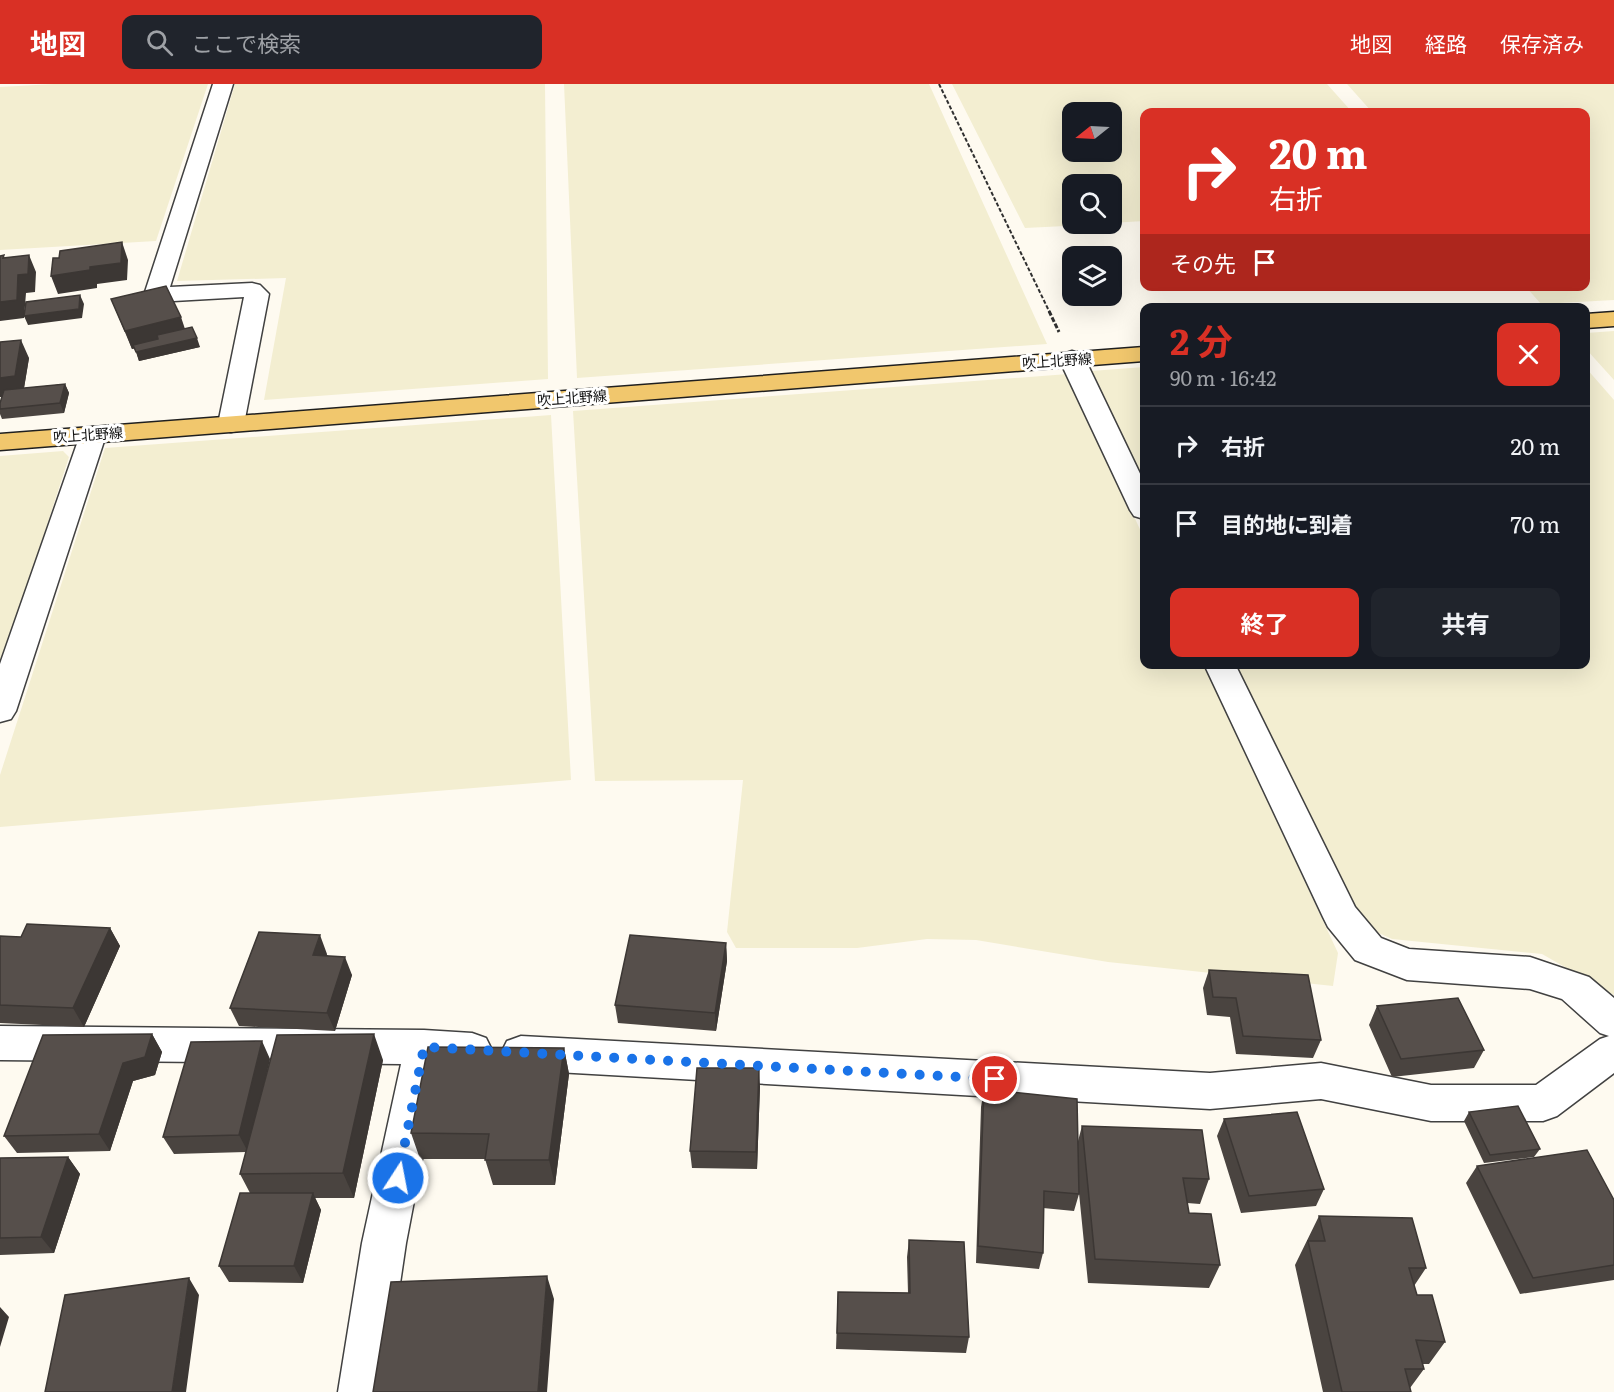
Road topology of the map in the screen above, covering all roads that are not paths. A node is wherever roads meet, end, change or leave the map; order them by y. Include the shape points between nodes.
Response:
1 (223, 84) edge
2 (1614, 319) edge
3 (1590, 321) edge
4 (1140, 354) edge
5 (1072, 359) junction
6 (231, 424) junction
7 (93, 435) junction
8 (0, 442) edge
9 (1140, 502) edge
10 (1221, 669) edge
11 (0, 711) edge
12 (1614, 1021) edge
13 (0, 1043) edge
14 (424, 1047) junction
15 (1614, 1051) edge
16 (361, 1392) edge

1 - 6 street via 156,295 252,290 257,294
2 - 3 main road
4 - 5 main road, 吹上北野線
5 - 6 main road, 吹上北野線
5 - 9 street
6 - 7 main road, 吹上北野線
7 - 8 main road, 吹上北野線
7 - 11 street
10 - 12 street via 1341,917 1368,949 1407,964 1530,973 1575,988
13 - 14 street
14 - 15 street via 1210,1091 1321,1081 1431,1103 1543,1103
14 - 16 street via 384,1243

